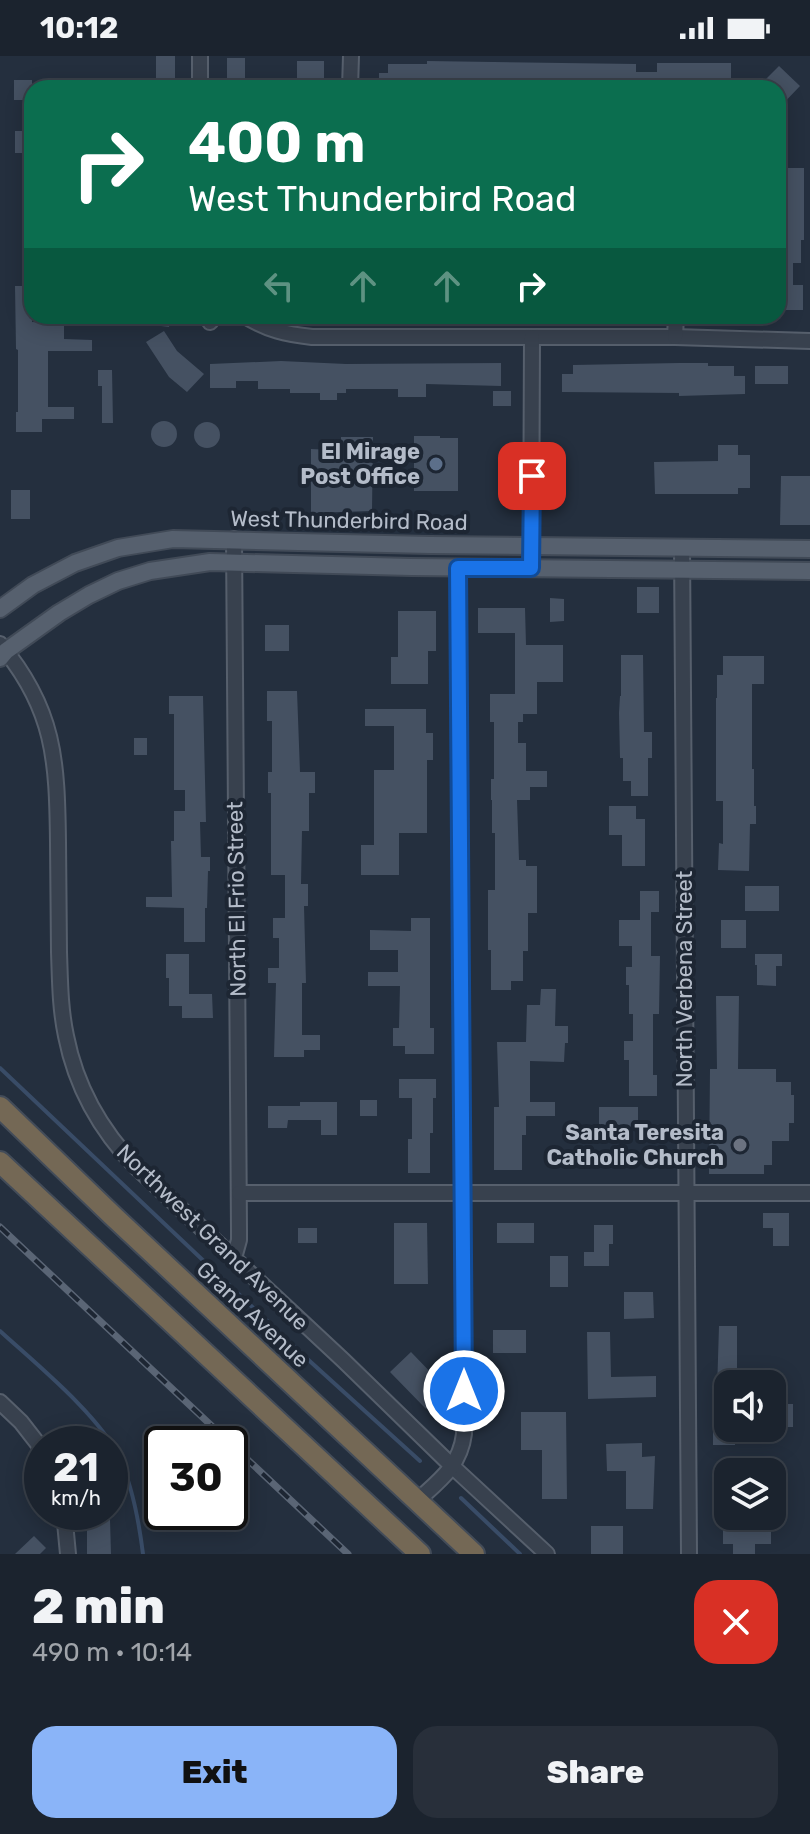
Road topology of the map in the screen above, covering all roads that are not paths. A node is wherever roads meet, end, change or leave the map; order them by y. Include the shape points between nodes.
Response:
1 (200, 56) edge
2 (351, 56) edge
3 (200, 80) edge
4 (350, 80) edge
5 (257, 324) edge
6 (676, 324) edge
7 (532, 337) junction
8 (675, 337) junction
9 (810, 341) edge
10 (234, 539) junction
11 (531, 546) junction
12 (682, 547) junction
13 (810, 549) edge
14 (234, 562) junction
15 (458, 568) junction
16 (531, 568) junction
17 (682, 569) junction
18 (810, 571) edge
19 (0, 609) edge
20 (2, 651) edge
21 (0, 1107) edge
22 (0, 1162) edge
23 (239, 1193) junction
24 (685, 1193) junction
25 (810, 1193) edge
26 (462, 1194) junction
27 (234, 1258) junction
28 (0, 1402) edge
29 (24, 1426) edge
30 (453, 1467) junction
31 (417, 1501) junction
32 (66, 1530) edge
33 (68, 1554) edge
34 (420, 1554) edge
35 (474, 1554) edge
36 (547, 1554) edge
37 (689, 1554) edge

1 - 3 street
2 - 4 street
5 - 7 street via 312,337
6 - 8 street
7 - 8 street
7 - 11 street
8 - 9 street
10 - 11 main road, West Thunderbird Road
10 - 14 street, North El Frio Street
10 - 19 main road, West Thunderbird Road via 173,539 118,548 41,580
11 - 12 main road, West Thunderbird Road
11 - 16 street
12 - 13 main road, West Thunderbird Road
12 - 17 street, North Verbena Street
14 - 15 main road, West Thunderbird Road
14 - 20 main road, West Thunderbird Road via 184,565 118,581
14 - 23 street, North El Frio Street
15 - 16 main road, West Thunderbird Road
15 - 26 street
16 - 17 main road, West Thunderbird Road
17 - 18 main road, West Thunderbird Road
17 - 24 street, North Verbena Street
20 - 27 street, Northwest Grand Avenue via 35,695 53,750 60,1002 78,1079 115,1144
21 - 31 highway, Grand Avenue
22 - 34 highway
23 - 26 street
23 - 27 street, North El Frio Street
24 - 25 street
24 - 26 street
24 - 37 street, North Verbena Street
26 - 30 street via 464,1434
27 - 30 street, Northwest Grand Avenue
28 - 29 street
30 - 31 street
30 - 36 street, Northwest Grand Avenue
31 - 35 highway, Grand Avenue
32 - 33 street

